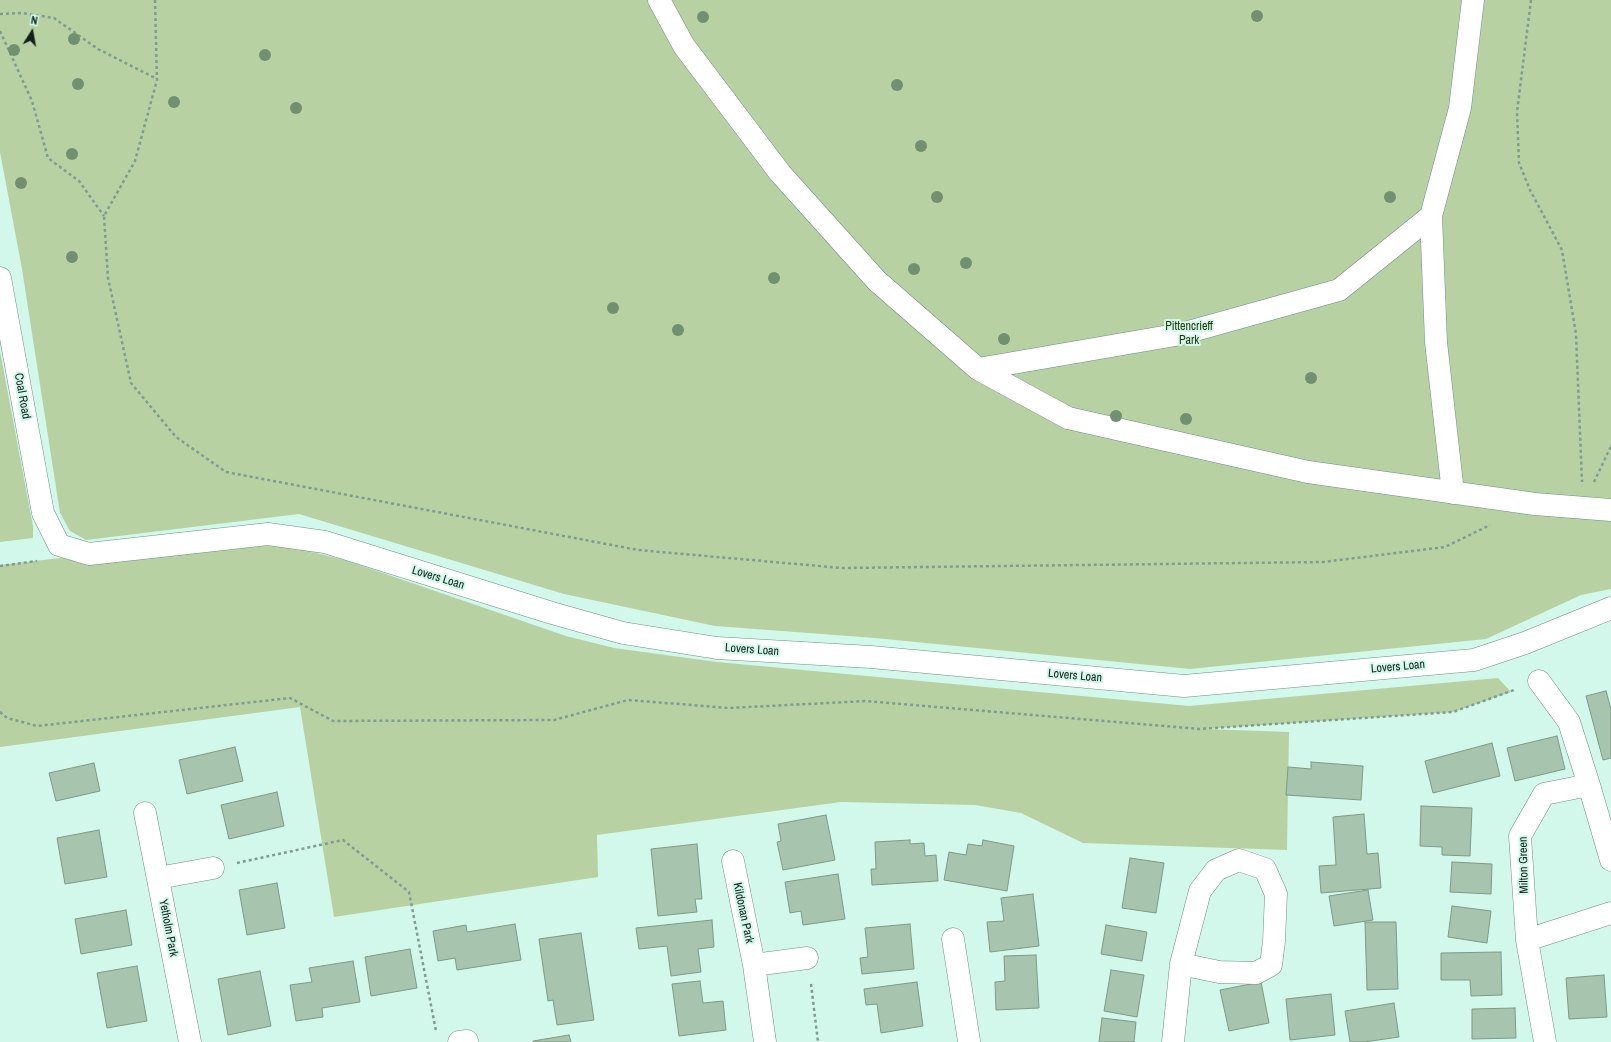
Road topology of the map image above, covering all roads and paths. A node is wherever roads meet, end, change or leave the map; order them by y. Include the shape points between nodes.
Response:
1 (155, 0) edge
2 (659, 0) edge
3 (1473, 0) edge
4 (1531, 0) edge
5 (0, 14) edge
6 (0, 31) edge
7 (157, 80) junction
8 (104, 216) junction
9 (1431, 216) junction
10 (0, 278) edge
11 (978, 369) junction
12 (1611, 446) edge
13 (1453, 493) junction
14 (1583, 507) junction
15 (1611, 510) edge
16 (43, 513) joint
17 (1493, 524) dead end
18 (1611, 608) edge
19 (1539, 681) dead end
20 (1517, 690) dead end
21 (0, 712) edge
22 (1589, 785) junction
23 (145, 813) dead end
24 (1611, 860) edge
25 (732, 861) dead end
26 (213, 868) joint
27 (158, 878) junction
28 (1611, 913) edge
29 (953, 939) dead end
30 (1527, 940) junction
31 (807, 958) joint
32 (1181, 964) junction
33 (754, 965) junction
34 (436, 1034) dead end
35 (190, 1042) edge
36 (459, 1042) edge
37 (467, 1042) edge
38 (765, 1042) edge
39 (818, 1042) edge
40 (970, 1042) edge
41 (1173, 1042) edge
42 (1544, 1042) edge

1 - 7 path
2 - 11 street via 684,46 780,173 877,281
3 - 9 street via 1460,108
4 - 14 path via 1517,112 1519,162 1530,190 1562,250 1576,334
5 - 7 path via 22,13 54,18 98,49
6 - 8 path via 32,101 48,158 79,181
7 - 8 path via 135,160
8 - 17 path via 108,278 131,383 176,436 226,472 638,550 842,568 1323,562 1445,547
9 - 11 street via 1339,290 1181,334
9 - 13 street via 1436,342
10 - 16 street, Coal Road
11 - 13 street via 1068,418 1308,472
12 - 14 path
13 - 14 street via 1535,504
14 - 15 street
16 - 18 street, Lovers Loan via 59,545 89,554 268,534 325,542 623,633 717,648 871,658 1184,686 1474,660 1525,643
19 - 22 street via 1569,722
20 - 21 path via 1452,712 1199,729 866,701 730,708 628,700 554,720 333,721 290,698 37,726 7,718
22 - 24 street
22 - 30 street, Milton Green via 1544,794 1520,836
23 - 27 street, Yetholm Park
25 - 33 street, Kildonan Park
26 - 27 street
26 - 34 path via 343,840 408,892
27 - 35 street, Yetholm Park
28 - 30 street
29 - 40 street
30 - 42 street, Milton Green
31 - 33 street
31 - 39 path
32 - 32 street via 1200,891 1216,870 1239,860 1265,869 1276,894 1271,965 1256,973 1219,972
32 - 41 street
33 - 38 street, Kildonan Park
36 - 37 street

